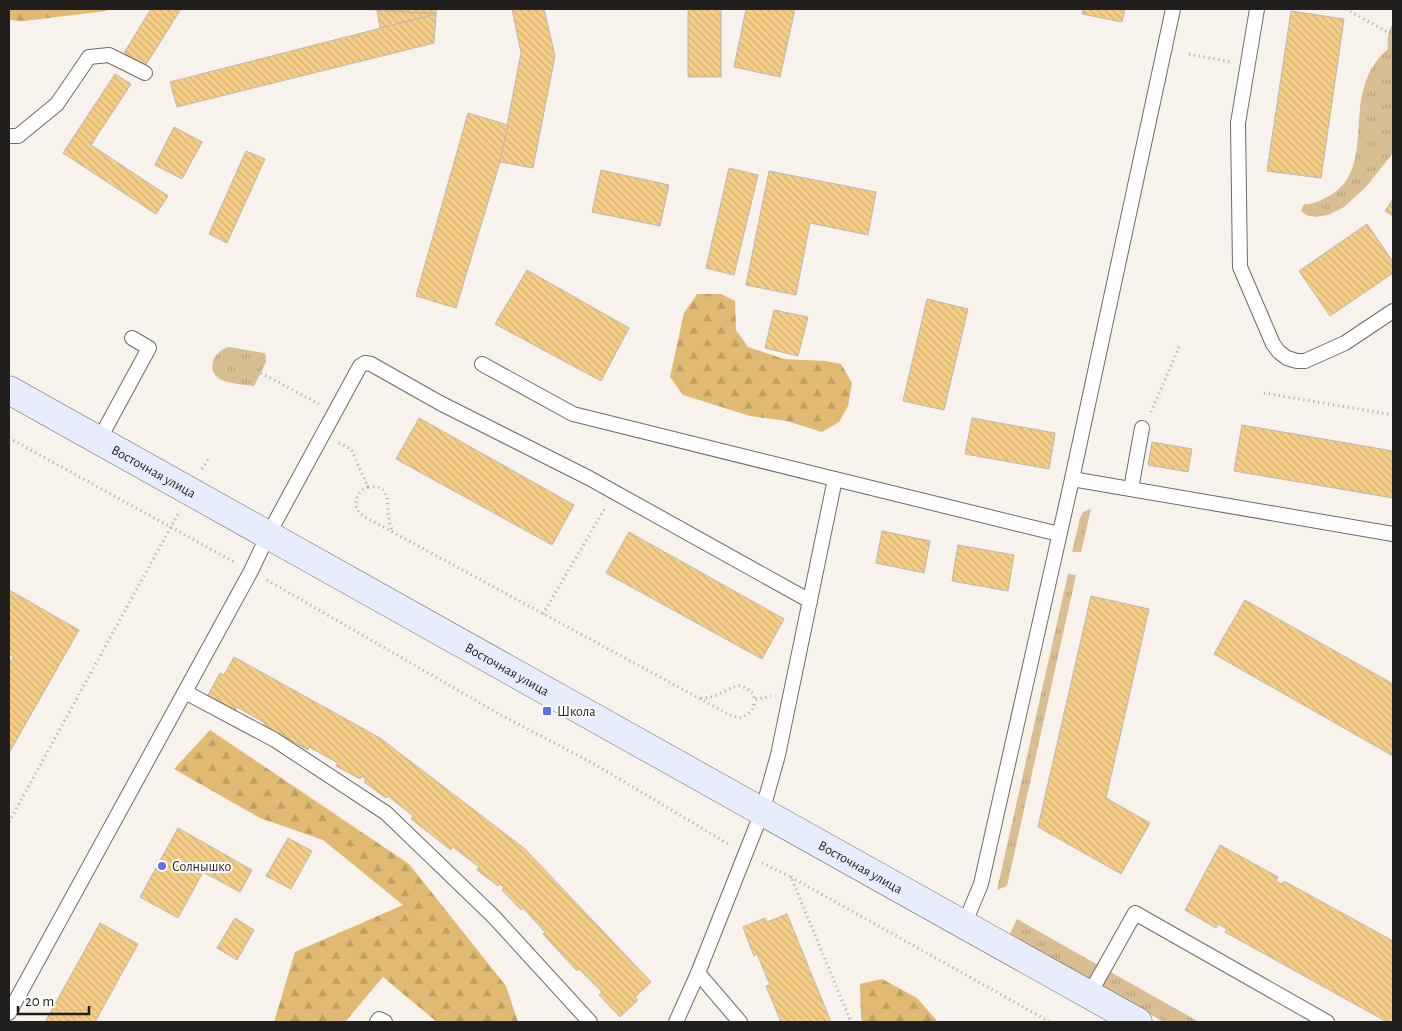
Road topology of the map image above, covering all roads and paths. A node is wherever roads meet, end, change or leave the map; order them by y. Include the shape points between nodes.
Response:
1 (1173, 9) edge
2 (1257, 9) edge
3 (1346, 9) edge
4 (1388, 33) dead end
5 (145, 73) dead end
6 (9, 136) edge
7 (1393, 311) edge
8 (132, 338) dead end
9 (1180, 345) dead end
10 (482, 364) dead end
11 (261, 373) dead end
12 (9, 390) edge
13 (1264, 393) dead end
14 (335, 413) junction
15 (1393, 415) edge
16 (1142, 428) joint
17 (323, 434) junction
18 (9, 438) edge
19 (98, 440) junction
20 (208, 459) dead end
21 (1072, 478) junction
22 (835, 479) junction
23 (368, 487) junction
24 (1132, 489) junction
25 (191, 491) junction
26 (615, 492) junction
27 (170, 528) junction
28 (393, 532) junction
29 (268, 534) junction
30 (1059, 534) junction
31 (1393, 534) edge
32 (251, 571) junction
33 (810, 602) junction
34 (543, 614) junction
35 (792, 691) junction
36 (184, 692) junction
37 (700, 699) junction
38 (754, 700) junction
39 (762, 812) junction
40 (9, 822) edge
41 (745, 854) junction
42 (791, 877) junction
43 (964, 925) junction
44 (698, 973) junction
45 (1089, 995) junction
46 (9, 1014) edge
47 (377, 1022) edge
48 (385, 1022) edge
49 (590, 1022) edge
50 (676, 1022) edge
51 (740, 1022) edge
52 (851, 1022) edge
53 (1050, 1022) edge
54 (1138, 1022) edge
55 (1327, 1022) edge

1 - 21 lane
2 - 7 lane via 1238,123 1240,267 1273,344 1287,358 1305,361 1345,343
3 - 4 path
5 - 6 lane via 109,55 89,57 57,104 18,136
8 - 19 lane via 149,348
9 - 16 path
10 - 22 lane via 572,414
11 - 14 path
12 - 19 main road, Восточная улица
13 - 15 path
14 - 17 lane
14 - 26 lane via 360,366 371,364
16 - 24 lane
17 - 23 path via 351,449
17 - 29 lane
18 - 27 path
19 - 25 main road, Восточная улица
20 - 25 path
21 - 24 lane
21 - 30 lane
22 - 30 lane
22 - 33 lane
23 - 28 path via 380,488 386,494
23 - 28 path via 361,490 356,498 356,509
24 - 31 lane
25 - 27 path
25 - 29 main road, Восточная улица
26 - 33 lane
26 - 34 path
27 - 32 path
27 - 40 path
28 - 34 path
29 - 32 lane
29 - 39 main road, Восточная улица
30 - 43 lane via 981,884
32 - 36 lane
32 - 41 path via 501,715 596,765
33 - 35 lane
34 - 37 path
35 - 38 path
35 - 39 lane
36 - 46 lane
36 - 49 lane via 275,740 386,814 494,917
37 - 38 path via 739,685 748,688 754,694
37 - 38 path via 741,718 750,714
39 - 41 lane
39 - 43 main road, Восточная улица
41 - 42 path
41 - 44 lane
42 - 52 path
42 - 53 path
43 - 45 main road, Восточная улица
44 - 50 lane
44 - 51 lane
45 - 54 main road, Восточная улица
45 - 55 lane via 1135,914
47 - 48 lane via 379,1019

